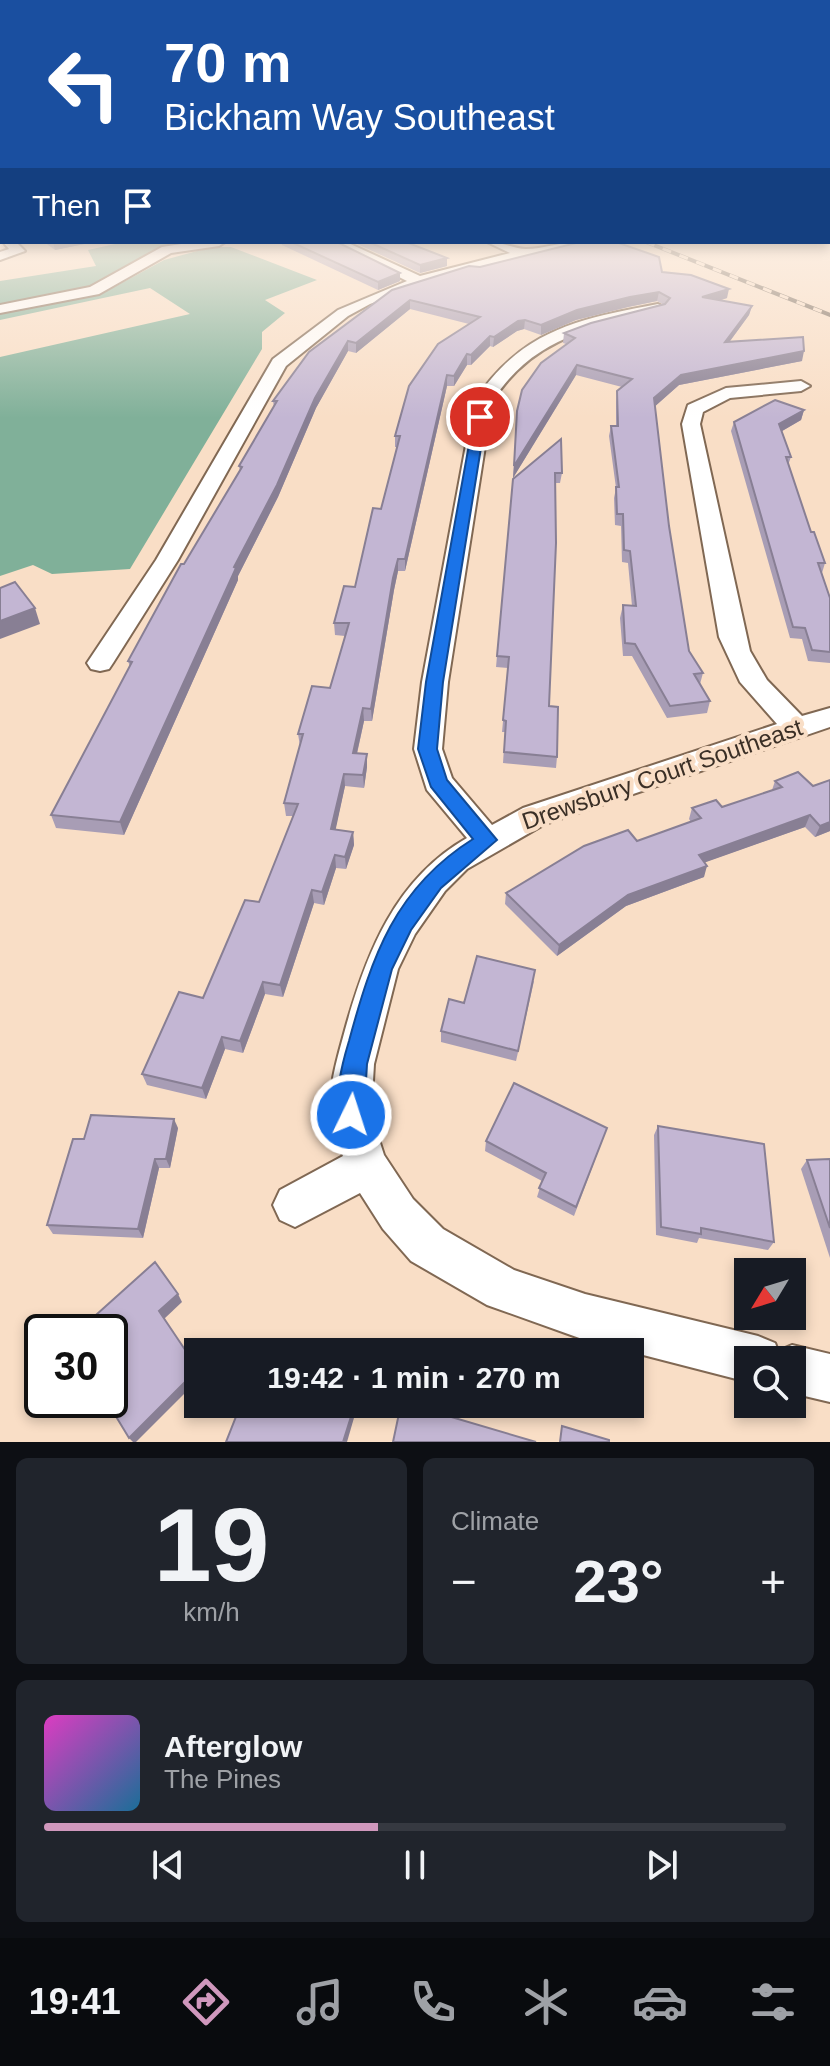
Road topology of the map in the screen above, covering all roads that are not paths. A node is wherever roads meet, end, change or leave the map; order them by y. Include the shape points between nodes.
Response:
1 (108, 283) edge
2 (413, 283) edge
3 (658, 308) edge
4 (0, 309) edge
5 (801, 386) dead end
6 (100, 663) dead end
7 (813, 722) edge
8 (487, 840) junction
9 (367, 1166) junction
10 (295, 1205) dead end
11 (734, 1354) edge
12 (806, 1372) edge
13 (830, 1378) edge

1 - 4 street via 94,291
2 - 6 street via 351,308 279,363 167,560
3 - 8 street via 594,321 549,339 507,367 483,402 428,749 438,782
5 - 7 street via 726,393 694,409 691,424 739,662 752,681
7 - 8 street, Drewsbury Court Southeast via 534,816
8 - 9 street, Drewsbury Court Southeast via 433,882 380,968 355,1064 351,1115
9 - 10 street
9 - 11 street, Drewsbury Court Southeast via 398,1214 427,1245 503,1289 585,1317
12 - 13 street

